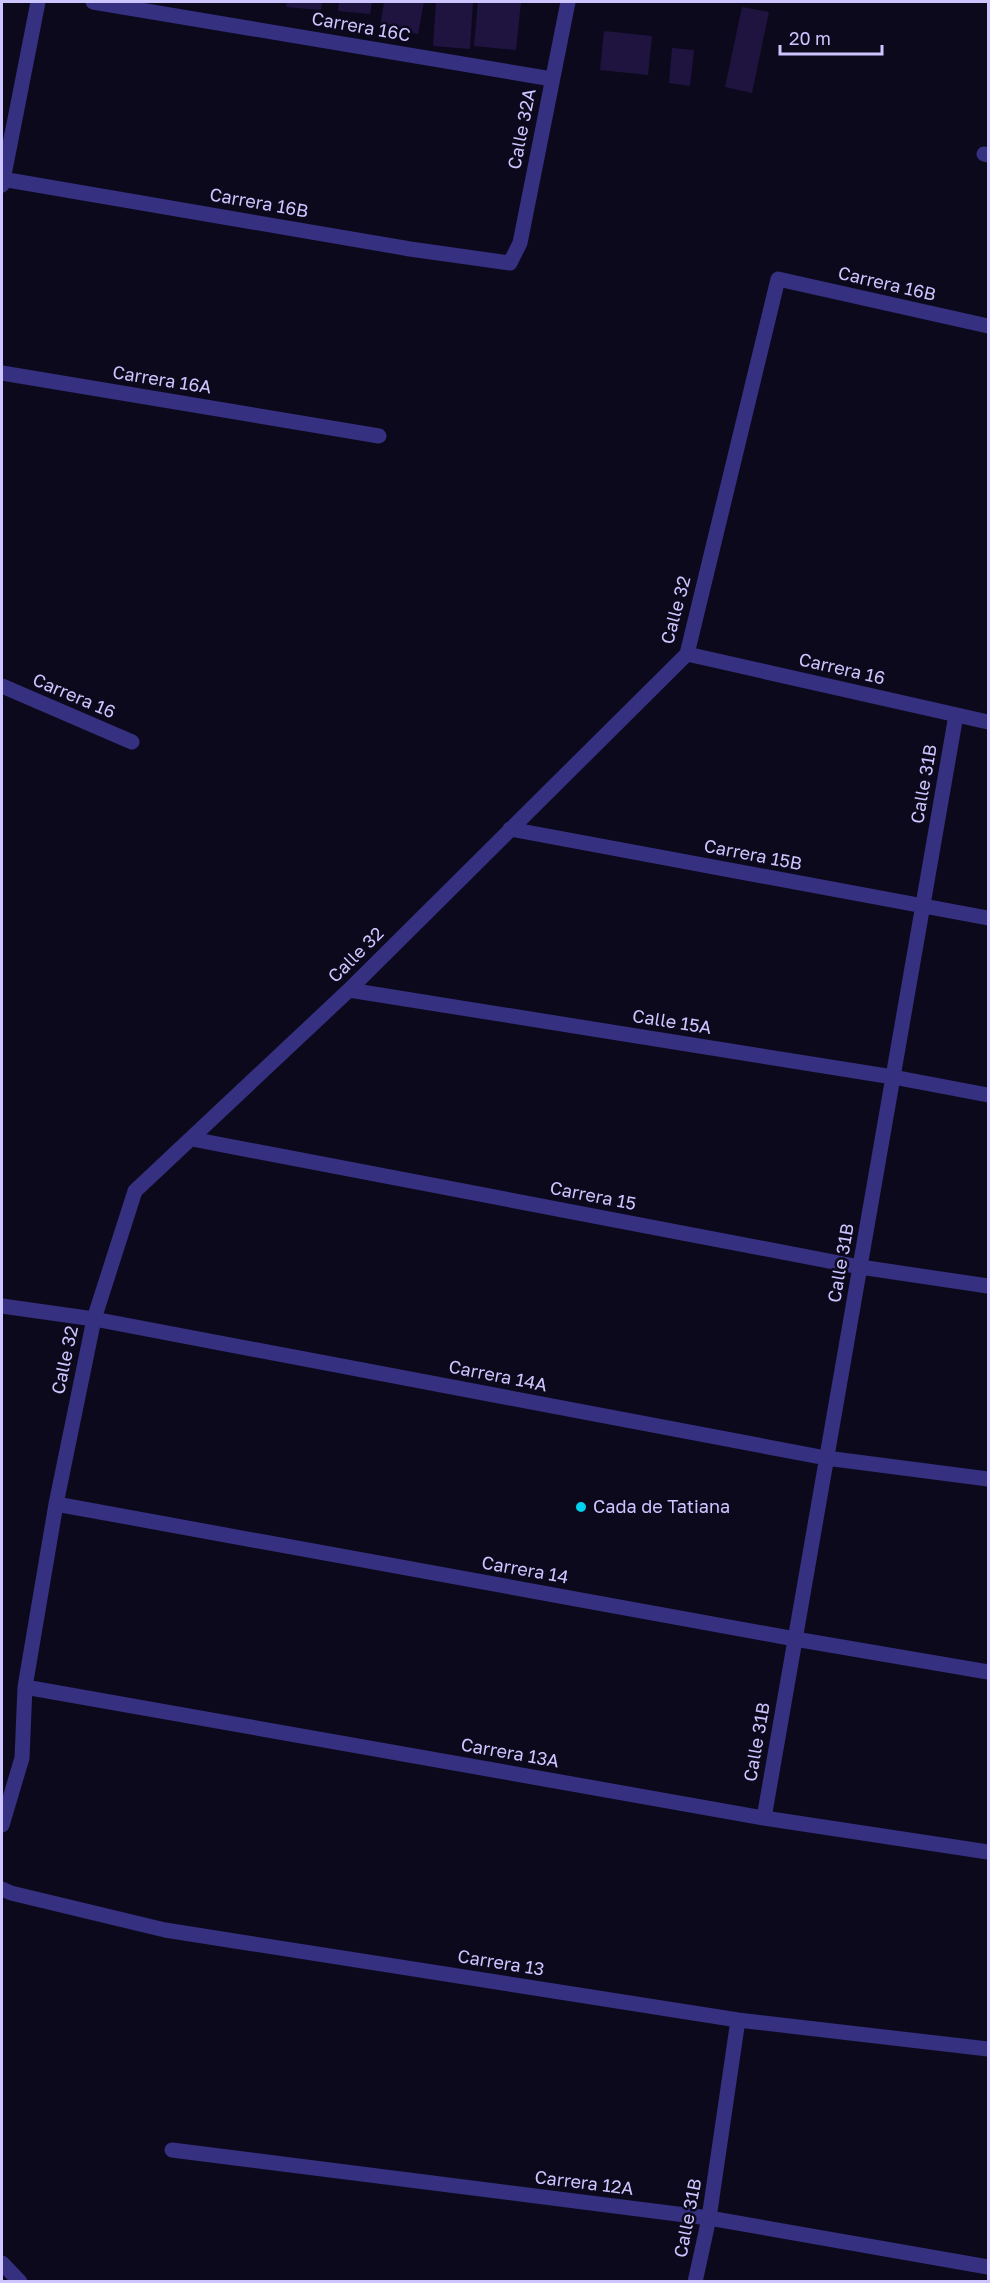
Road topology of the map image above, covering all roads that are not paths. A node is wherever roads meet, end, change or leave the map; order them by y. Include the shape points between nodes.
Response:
1 (38, 2) edge
2 (93, 2) edge
3 (568, 2) edge
4 (552, 79) junction
5 (2, 181) edge
6 (510, 263) joint
7 (778, 279) joint
8 (988, 326) edge
9 (2, 373) edge
10 (379, 436) dead end
11 (687, 654) junction
12 (2, 686) edge
13 (956, 715) junction
14 (988, 722) edge
15 (132, 742) dead end
16 (510, 829) junction
17 (923, 907) junction
18 (988, 918) edge
19 (349, 990) junction
20 (893, 1077) junction
21 (988, 1095) edge
22 (192, 1139) junction
23 (860, 1267) junction
24 (988, 1286) edge
25 (2, 1306) edge
26 (93, 1319) junction
27 (826, 1458) junction
28 (988, 1479) edge
29 (56, 1504) junction
30 (795, 1639) junction
31 (988, 1672) edge
32 (25, 1687) junction
33 (764, 1818) junction
34 (2, 1825) edge
35 (988, 1852) edge
36 (6, 1891) edge
37 (738, 2020) junction
38 (988, 2049) edge
39 (172, 2150) dead end
40 (709, 2218) junction
41 (2, 2263) edge
42 (988, 2267) edge
43 (20, 2282) edge
44 (695, 2282) edge

1 - 5 street
2 - 4 street, Carrera 16C
3 - 4 street, Calle 32A
4 - 6 street, Calle 32A via 520,243
5 - 6 street, Carrera 16B
7 - 8 street, Carrera 16B
7 - 11 street, Calle 32
9 - 10 street, Carrera 16A
11 - 13 street, Carrera 16
11 - 16 street, Calle 32
12 - 15 street, Carrera 16
13 - 14 street, Carrera 16
13 - 17 street, Calle 31B
16 - 17 street, Carrera 15B
16 - 19 street, Calle 32
17 - 18 street, Carrera 15B
17 - 20 street, Calle 31B
19 - 20 street, Calle 15A
19 - 22 street, Calle 32
20 - 21 street, Calle 15A
20 - 23 street, Calle 31B
22 - 23 street, Carrera 15
22 - 26 street, Calle 32 via 135,1191
23 - 24 street, Carrera 15
23 - 27 street, Calle 31B
25 - 26 street, Carrera 14A
26 - 27 street, Carrera 14A
26 - 29 street, Calle 32
27 - 28 street, Carrera 14A
27 - 30 street, Calle 31B
29 - 30 street, Carrera 14
29 - 32 street, Calle 32
30 - 31 street, Carrera 14
30 - 33 street, Calle 31B
32 - 33 street, Carrera 13A
32 - 34 street, Calle 32 via 22,1758
33 - 35 street, Carrera 13A
36 - 37 street, Carrera 13 via 165,1930
37 - 38 street, Carrera 13
37 - 40 street, Calle 31B
39 - 40 street, Carrera 12A
40 - 42 street, Carrera 12A
40 - 44 street, Calle 31B
41 - 43 street

